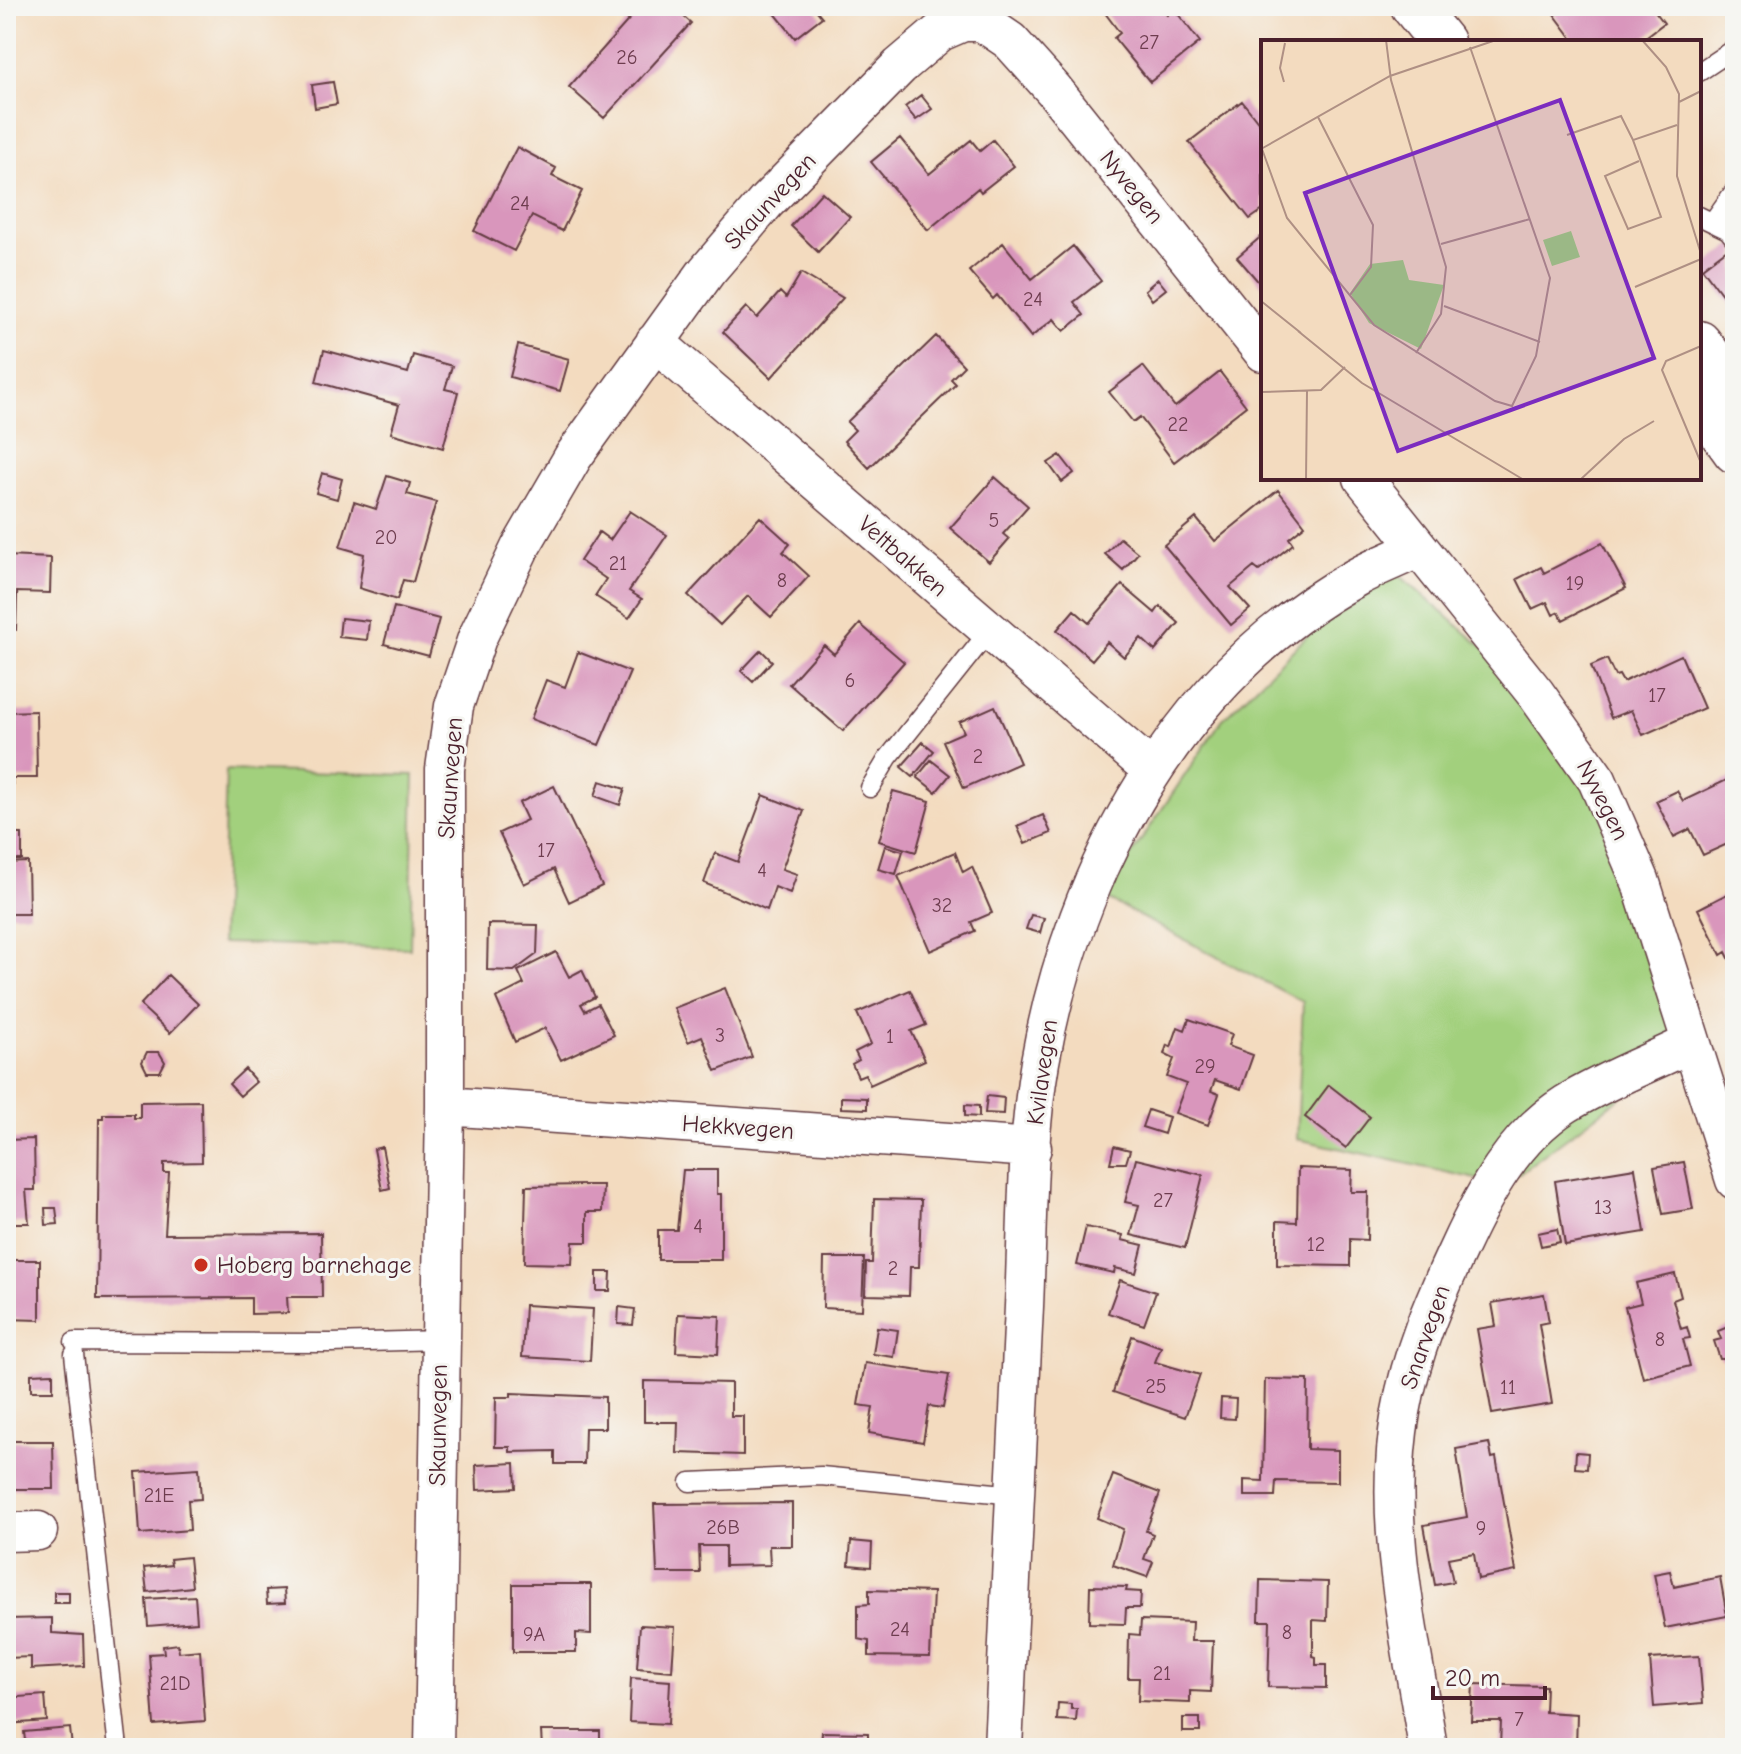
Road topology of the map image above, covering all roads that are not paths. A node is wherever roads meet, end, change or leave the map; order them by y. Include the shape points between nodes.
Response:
1 (1413, 6) edge
2 (995, 28) joint
3 (1440, 40) edge
4 (1735, 48) edge
5 (1701, 71) edge
6 (1735, 190) edge
7 (1706, 218) edge
8 (1735, 239) edge
9 (655, 342) junction
10 (1701, 346) edge
11 (1261, 349) edge
12 (1735, 389) edge
13 (1701, 404) edge
14 (1735, 451) edge
15 (1365, 480) edge
16 (1419, 548) junction
17 (990, 630) junction
18 (1152, 770) junction
19 (870, 788) dead end
20 (1691, 1043) junction
21 (445, 1106) junction
22 (1726, 1117) edge
23 (1032, 1148) junction
24 (1735, 1180) edge
25 (439, 1340) junction
26 (690, 1482) dead end
27 (1015, 1495) junction
28 (118, 1748) edge
29 (434, 1748) edge
30 (1003, 1748) edge
31 (1428, 1748) edge

1 - 3 main road
2 - 9 street, Skaunvegen via 972,21 953,24 900,66 767,201
2 - 11 street, Nyvegen via 1054,90
4 - 5 lane
6 - 7 lane
7 - 8 lane
9 - 17 street, Veltbakken
9 - 21 street, Skaunvegen via 573,457 520,548 477,638 454,706 445,769
10 - 12 main road
13 - 14 main road
15 - 16 street, Nyvegen
16 - 18 street, Kvilavegen via 1357,577 1295,618 1213,694
16 - 20 street, Nyvegen via 1563,729 1597,780 1640,880
17 - 18 street, Veltbakken
17 - 19 lane
18 - 23 street, Kvilavegen via 1116,832 1064,956 1039,1064
20 - 22 street, Nyvegen
20 - 31 street, Snarvegen via 1565,1105 1533,1132 1488,1186 1423,1330 1395,1452 1395,1521
21 - 23 street, Hekkvegen
21 - 25 street, Skaunvegen
22 - 24 street, Nyvegen
23 - 27 street, Kvilavegen
25 - 28 lane via 74,1348
25 - 29 street, Skaunvegen
26 - 27 lane via 821,1476
27 - 30 street, Kvilavegen

